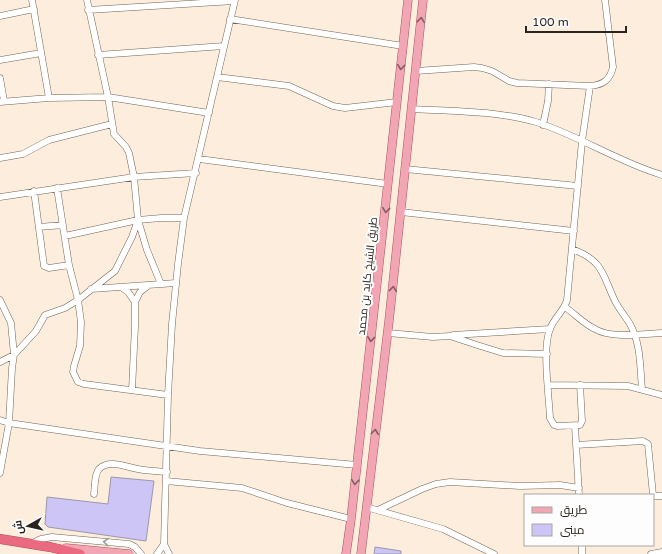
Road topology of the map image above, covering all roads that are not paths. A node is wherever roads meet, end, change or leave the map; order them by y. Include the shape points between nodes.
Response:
1 (32, 0) edge
2 (86, 0) edge
3 (234, 0) edge
4 (408, 0) edge
5 (424, 0) edge
6 (604, 0) edge
7 (34, 9) junction
8 (88, 10) junction
9 (0, 16) edge
10 (230, 19) junction
11 (224, 46) junction
12 (403, 46) junction
13 (41, 53) junction
14 (98, 55) junction
15 (0, 60) edge
16 (416, 71) junction
17 (217, 77) junction
18 (0, 78) edge
19 (549, 84) junction
20 (590, 86) junction
21 (108, 97) junction
22 (49, 98) junction
23 (2, 101) edge
24 (397, 102) junction
25 (412, 109) junction
26 (209, 112) junction
27 (112, 124) junction
28 (543, 125) junction
29 (394, 131) junction
30 (409, 132) junction
31 (582, 141) junction
32 (0, 158) edge
33 (199, 159) junction
34 (405, 168) junction
35 (196, 173) junction
36 (662, 175) edge
37 (134, 177) junction
38 (388, 184) junction
39 (578, 186) junction
40 (57, 188) junction
41 (34, 191) junction
42 (0, 196) edge
43 (401, 212) junction
44 (184, 218) junction
45 (138, 220) junction
46 (63, 225) junction
47 (39, 227) junction
48 (574, 231) junction
49 (65, 236) junction
50 (572, 249) junction
51 (69, 265) junction
52 (176, 283) junction
53 (161, 284) junction
54 (149, 285) junction
55 (121, 287) junction
56 (91, 289) junction
57 (0, 300) edge
58 (78, 300) junction
59 (135, 302) junction
60 (565, 307) junction
61 (550, 329) junction
62 (388, 333) junction
63 (662, 333) edge
64 (635, 334) junction
65 (450, 336) junction
66 (546, 354) junction
67 (14, 355) junction
68 (0, 362) edge
69 (548, 384) junction
70 (580, 385) junction
71 (642, 389) junction
72 (132, 390) junction
73 (168, 395) junction
74 (662, 395) edge
75 (0, 420) edge
76 (9, 423) junction
77 (575, 426) junction
78 (168, 445) junction
79 (576, 445) junction
80 (357, 465) junction
81 (0, 472) edge
82 (167, 472) junction
83 (166, 481) junction
84 (579, 492) edge
85 (94, 494) dead end
86 (653, 494) edge
87 (366, 507) junction
88 (378, 510) junction
89 (351, 519) junction
90 (1, 539) edge
91 (31, 544) junction
92 (164, 544) junction
93 (50, 547) junction
94 (662, 552) edge
95 (80, 554) edge
96 (129, 554) edge
97 (141, 554) edge
98 (157, 554) edge
99 (169, 554) edge
100 (346, 554) edge
101 (362, 554) edge
102 (494, 554) edge
103 (651, 554) edge

1 - 7 street
2 - 8 street
3 - 8 street
3 - 10 street
4 - 12 main road, طريق الشيخ كايد بن محمد
16 -> 5 main road
6 - 20 street via 612,74 603,83
7 - 9 street
7 - 13 street
8 - 14 street
10 - 11 street
10 - 12 street
11 - 14 street
11 - 17 street
12 -> 24 main road, طريق الشيخ كايد بن محمد
13 - 15 street
13 - 22 street
14 - 21 street
16 - 19 street via 474,67 492,71 513,82
16 - 25 main road
17 - 24 street via 289,86 333,106 345,108
17 - 26 street
18 - 23 street
19 - 20 street
19 - 28 street
20 - 31 street
21 - 22 street
21 - 26 street
21 - 27 street
22 - 23 street
24 - 29 main road, طريق الشيخ كايد بن محمد
25 - 28 street via 505,116
25 - 30 main road
26 - 33 street
27 - 32 street via 49,140 23,154
27 - 37 street via 114,134 129,153
28 - 31 street
29 - 30 main road
29 - 38 main road, طريق الشيخ كايد بن محمد
30 - 34 main road
31 - 36 street via 630,164
31 - 39 street
33 - 35 street
33 - 38 street
34 - 39 street
34 - 43 main road
35 - 37 street
35 - 44 street
37 - 40 street
37 - 45 street
38 -> 80 main road, طريق الشيخ كايد بن محمد
39 - 48 street
40 - 41 street
40 - 46 street
41 - 42 street
41 - 47 street
43 - 48 street
62 -> 43 main road
44 - 45 street
44 - 52 street
45 - 49 street
45 - 53 street
45 - 56 street via 115,271
46 - 47 street
46 - 49 street
47 - 51 street via 46,267
48 - 50 street
49 - 51 street
50 - 60 street
50 - 64 street via 591,258 604,273 617,305
51 - 58 street
52 - 53 street
52 - 73 street
53 - 54 street
54 - 55 street
54 - 59 street via 140,292
55 - 56 street
55 - 59 street
56 - 58 street
57 - 67 street via 12,323
58 - 67 street via 45,315 36,331
58 - 72 street via 81,335 79,353 73,369 74,376 81,383
59 - 72 street
60 - 61 street
60 - 64 street via 601,332
61 - 65 street
61 - 66 street
62 - 65 street
87 -> 62 main road
63 - 64 street
64 - 71 street
65 - 66 street via 503,352
66 - 69 street
67 - 68 street
67 - 76 street
69 - 70 street
69 - 77 street via 552,422 557,426
70 - 71 street via 628,386
70 - 77 street via 582,421 580,425
71 - 74 street
72 - 73 street
73 - 78 street
75 - 76 street
76 - 78 street
76 - 81 street
77 - 79 street
78 - 80 street via 200,451
78 - 82 street
79 - 84 street
79 - 86 street via 646,442
80 -> 89 main road, طريق الشيخ كايد بن محمد
82 - 83 street
82 - 85 street via 140,470 118,464 106,466 97,472
83 - 89 street via 242,488 287,503
83 - 92 street
84 - 88 street via 560,485 514,486 450,482 422,489
87 - 88 street
87 - 101 main road
88 - 102 street via 443,529
89 - 100 main road, طريق الشيخ كايد بن محمد
90 - 91 highway
91 - 93 highway
97 -> 91 street via 129,544 59,537 46,537
92 - 98 street
92 - 99 street
93 - 95 highway
93 - 96 main road
94 - 103 street

